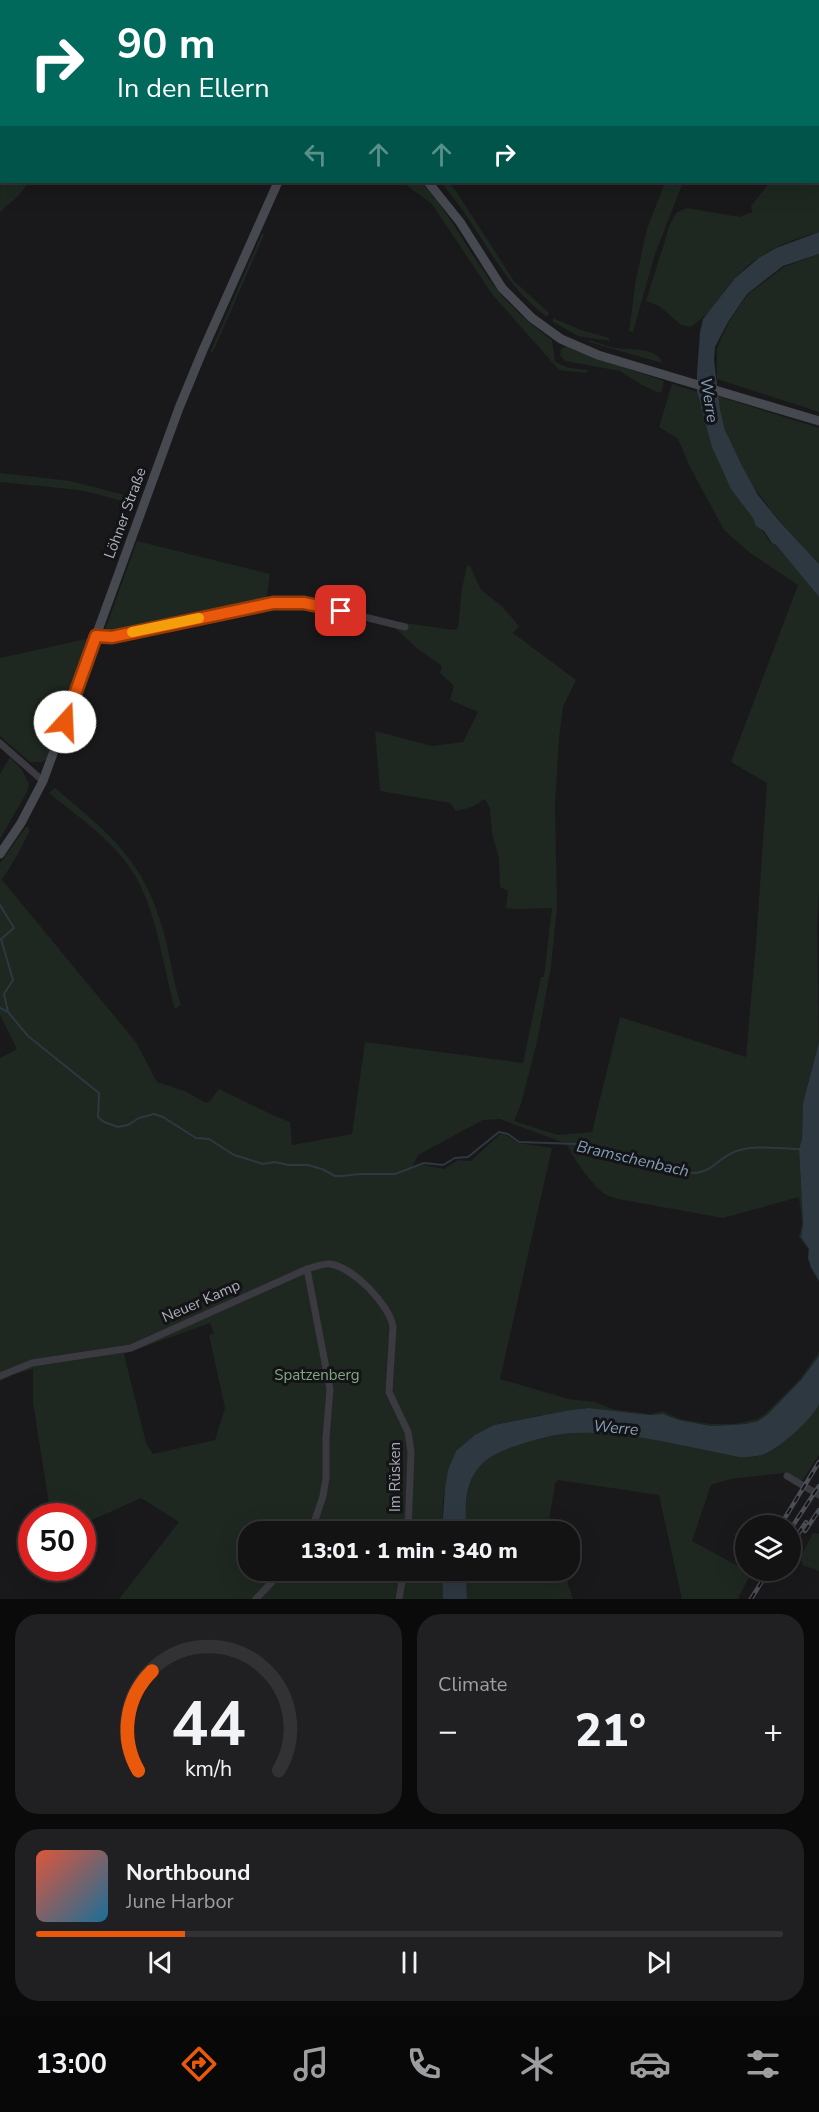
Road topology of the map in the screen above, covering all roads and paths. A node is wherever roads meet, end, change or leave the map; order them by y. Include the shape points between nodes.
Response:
1 (278, 183) edge
2 (429, 183) edge
3 (819, 421) edge
4 (405, 627) dead end
5 (96, 636) junction
6 (0, 743) edge
7 (43, 781) junction
8 (0, 854) edge
9 (307, 1269) junction
10 (392, 1318) joint
11 (0, 1376) edge
12 (787, 1476) dead end
13 (819, 1495) edge
14 (315, 1521) edge
15 (408, 1521) edge
16 (273, 1581) edge
17 (402, 1581) edge
18 (256, 1599) edge
19 (399, 1599) edge

1 - 5 main road, Löhner Straße via 202,350
2 - 3 main road via 460,222 502,288 532,318 561,339 653,372
4 - 5 street via 290,602 112,637
5 - 7 main road, Löhner Straße
6 - 7 street
7 - 8 main road, Löhner Straße
9 - 10 street, Neuer Kamp via 329,1264 345,1270 372,1292
9 - 11 street, Neuer Kamp via 131,1348 32,1363
9 - 14 street via 330,1389 326,1478
10 - 15 street, Im Rüsken via 389,1392 408,1432
12 - 13 street
16 - 18 street
17 - 19 street

